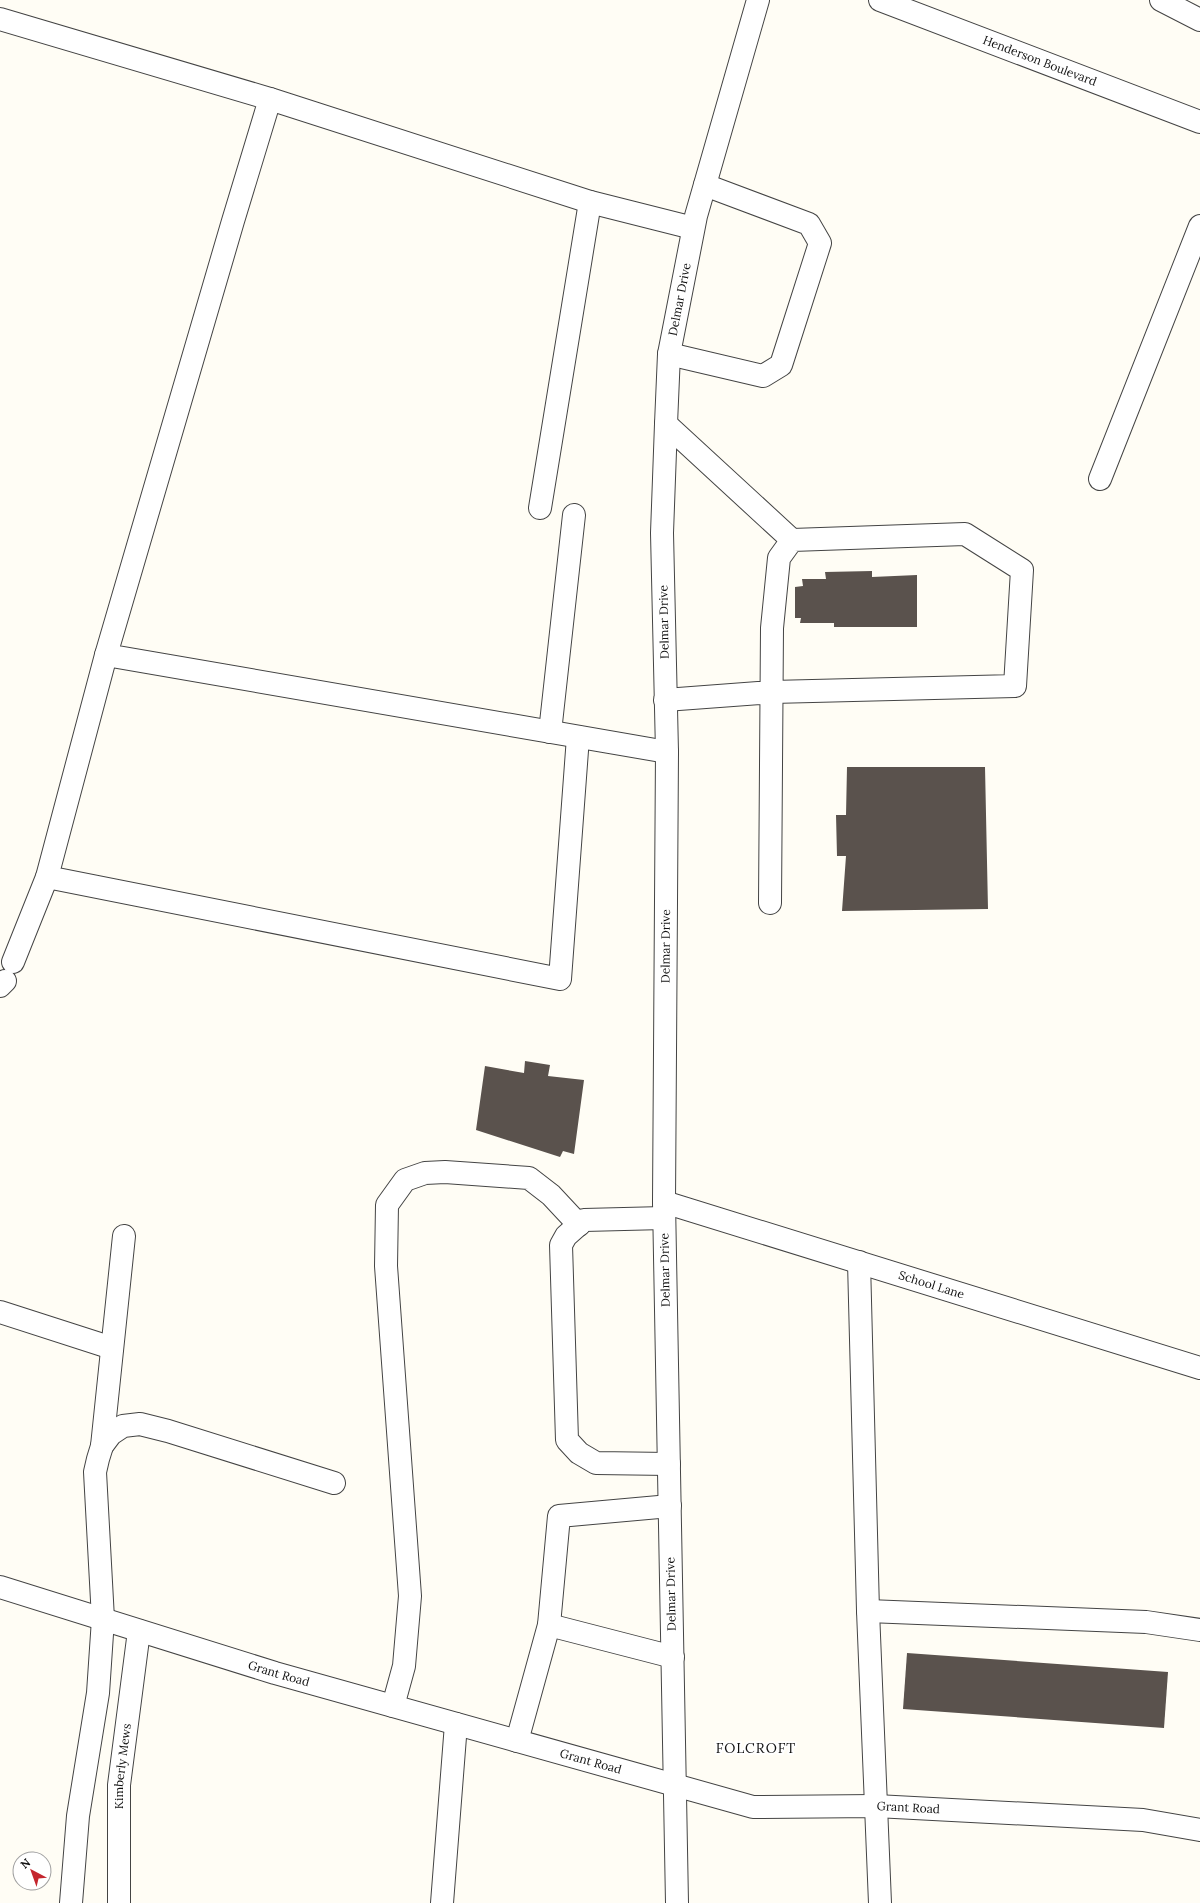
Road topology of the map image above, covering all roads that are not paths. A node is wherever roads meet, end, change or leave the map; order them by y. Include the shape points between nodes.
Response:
1 (758, 0) edge
2 (880, 0) edge
3 (1160, 0) edge
4 (0, 19) edge
5 (1200, 20) edge
6 (270, 99) junction
7 (1200, 122) edge
8 (705, 185) junction
9 (590, 202) junction
10 (1200, 226) edge
11 (693, 228) junction
12 (669, 354) junction
13 (666, 424) junction
14 (1100, 479) dead end
15 (540, 508) dead end
16 (574, 515) dead end
17 (792, 540) junction
18 (106, 655) junction
19 (772, 692) junction
20 (666, 700) junction
21 (550, 732) junction
22 (578, 737) junction
23 (667, 752) junction
24 (47, 877) junction
25 (770, 903) dead end
26 (6, 976) edge
27 (664, 1210) junction
28 (579, 1225) junction
29 (124, 1236) dead end
30 (859, 1262) junction
31 (0, 1312) edge
32 (112, 1348) junction
33 (1200, 1368) edge
34 (102, 1446) junction
35 (669, 1464) junction
36 (334, 1483) dead end
37 (670, 1506) junction
38 (0, 1587) edge
39 (868, 1612) junction
40 (103, 1619) junction
41 (549, 1625) junction
42 (1200, 1630) edge
43 (139, 1631) junction
44 (673, 1658) junction
45 (393, 1706) junction
46 (456, 1724) junction
47 (517, 1741) junction
48 (675, 1786) junction
49 (876, 1806) junction
50 (1200, 1830) edge
51 (71, 1903) edge
52 (119, 1903) edge
53 (442, 1903) edge
54 (677, 1903) edge
55 (880, 1903) edge

1 - 8 street, Delmar Drive
2 - 7 street, Henderson Boulevard
3 - 5 street
4 - 6 street
6 - 9 street
6 - 18 street
8 - 11 street, Delmar Drive
8 - 12 street via 810,224 820,243 781,365 763,376
9 - 11 street
9 - 15 street
10 - 14 street
11 - 12 street, Delmar Drive
12 - 13 street, Delmar Drive
13 - 17 street
13 - 20 street, Delmar Drive via 662,534
16 - 21 street
17 - 19 street via 779,558 772,628
17 - 19 street via 965,534 1022,570 1015,686
18 - 21 street
18 - 24 street
19 - 20 street
19 - 25 street
20 - 23 street, Delmar Drive
21 - 22 street
22 - 23 street
22 - 24 street via 560,979
23 - 27 street, Delmar Drive
24 - 26 street
27 - 28 street, School Lane via 584,1220
27 - 30 street, School Lane
27 - 35 street, Delmar Drive
28 - 35 street via 566,1236 561,1246 567,1440 579,1453 596,1463
28 - 45 street via 551,1195 528,1178 425,1172 404,1180 387,1205 386,1266 410,1596 404,1666
29 - 32 street
30 - 33 street, School Lane
30 - 39 street
31 - 32 street
32 - 34 street
34 - 36 street via 111,1434 123,1426 140,1424 168,1430
34 - 40 street via 95,1472
35 - 37 street, Delmar Drive
37 - 41 street via 559,1516
37 - 44 street, Delmar Drive
38 - 40 street, Grant Road
39 - 42 street via 1146,1622
39 - 49 street
40 - 43 street, Grant Road
40 - 51 street via 98,1693 78,1816
41 - 44 street
41 - 47 street
43 - 45 street, Grant Road
43 - 52 street, Kimberly Mews via 119,1785
44 - 48 street, Delmar Drive
45 - 46 street, Grant Road
46 - 47 street, Grant Road
46 - 53 street
47 - 48 street, Grant Road
48 - 49 street, Grant Road via 753,1807
48 - 54 street, Delmar Drive
49 - 50 street, Grant Road via 1143,1820
49 - 55 street

